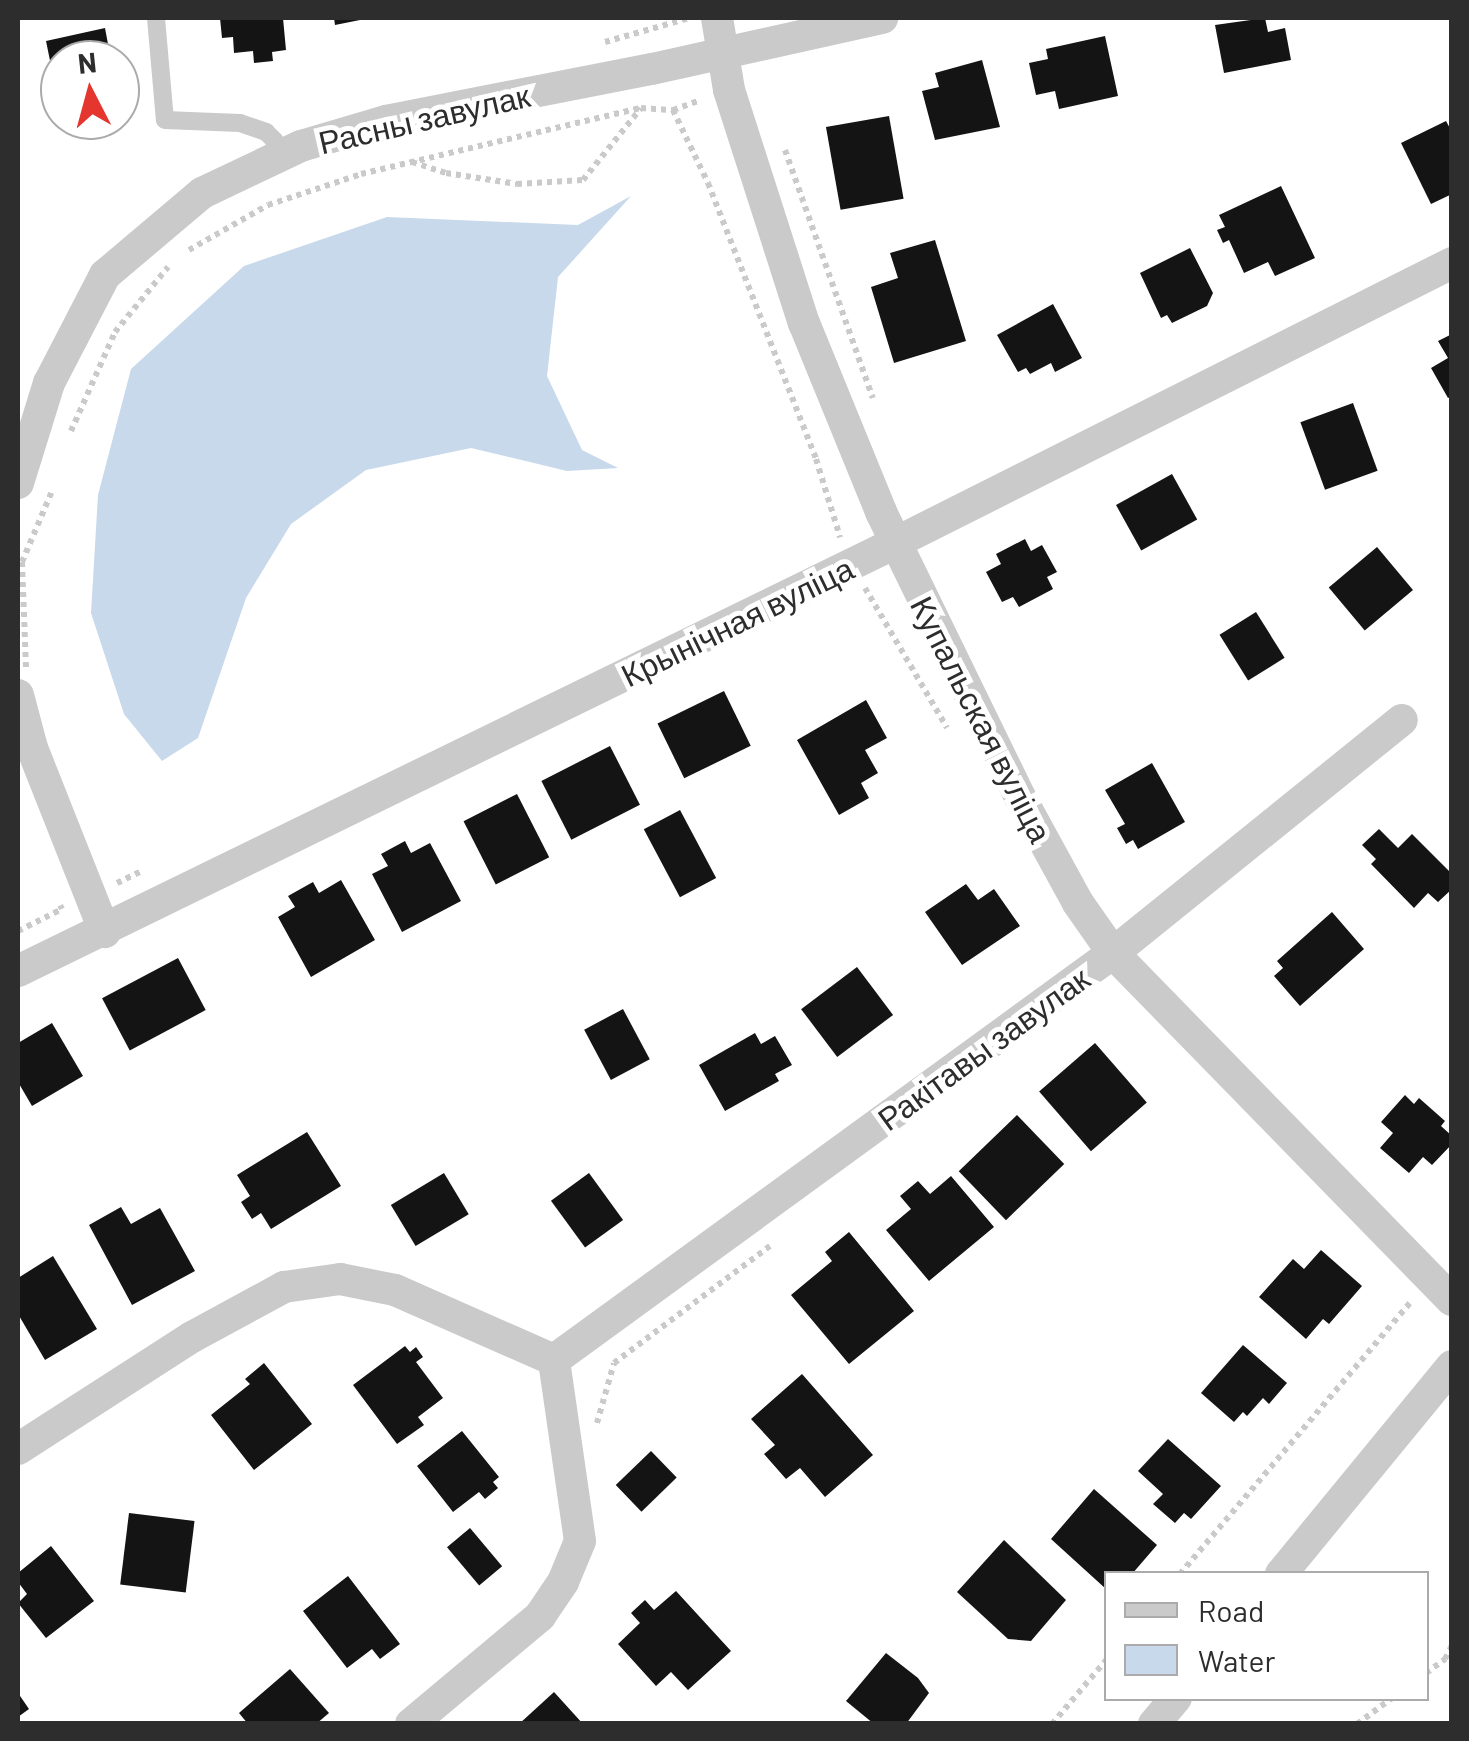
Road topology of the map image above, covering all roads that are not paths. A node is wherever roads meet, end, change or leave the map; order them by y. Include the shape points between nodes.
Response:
1 (156, 18) edge
2 (718, 18) edge
3 (882, 18) edge
4 (722, 51) junction
5 (275, 142) dead end
6 (1452, 263) edge
7 (18, 482) edge
8 (896, 543) junction
9 (18, 696) edge
10 (1402, 720) dead end
11 (105, 932) junction
12 (1113, 953) junction
13 (18, 971) edge
14 (1440, 1290) edge
15 (554, 1360) junction
16 (1452, 1366) edge
17 (18, 1449) edge
18 (1283, 1571) edge
19 (1173, 1701) edge
20 (411, 1724) edge
21 (1154, 1724) edge

1 - 5 lane via 165,120 240,122
2 - 4 street, Купальская вуліца
3 - 4 street, Расны завулак
4 - 7 street, Расны завулак via 386,120 301,146 202,193 105,274 49,383
4 - 8 street, Купальская вуліца via 804,323
6 - 8 street, Крынічная вуліца
8 - 11 street, Крынічная вуліца
8 - 12 street, Купальская вуліца via 1020,797
9 - 11 street
10 - 12 street, Ракітавы завулак
11 - 13 street, Крынічная вуліца
12 - 14 street, Купальская вуліца
12 - 15 street, Ракітавы завулак
15 - 17 street via 394,1290 340,1279 284,1287 192,1336
15 - 20 street via 580,1541 564,1582 540,1616
16 - 18 street
19 - 21 street

